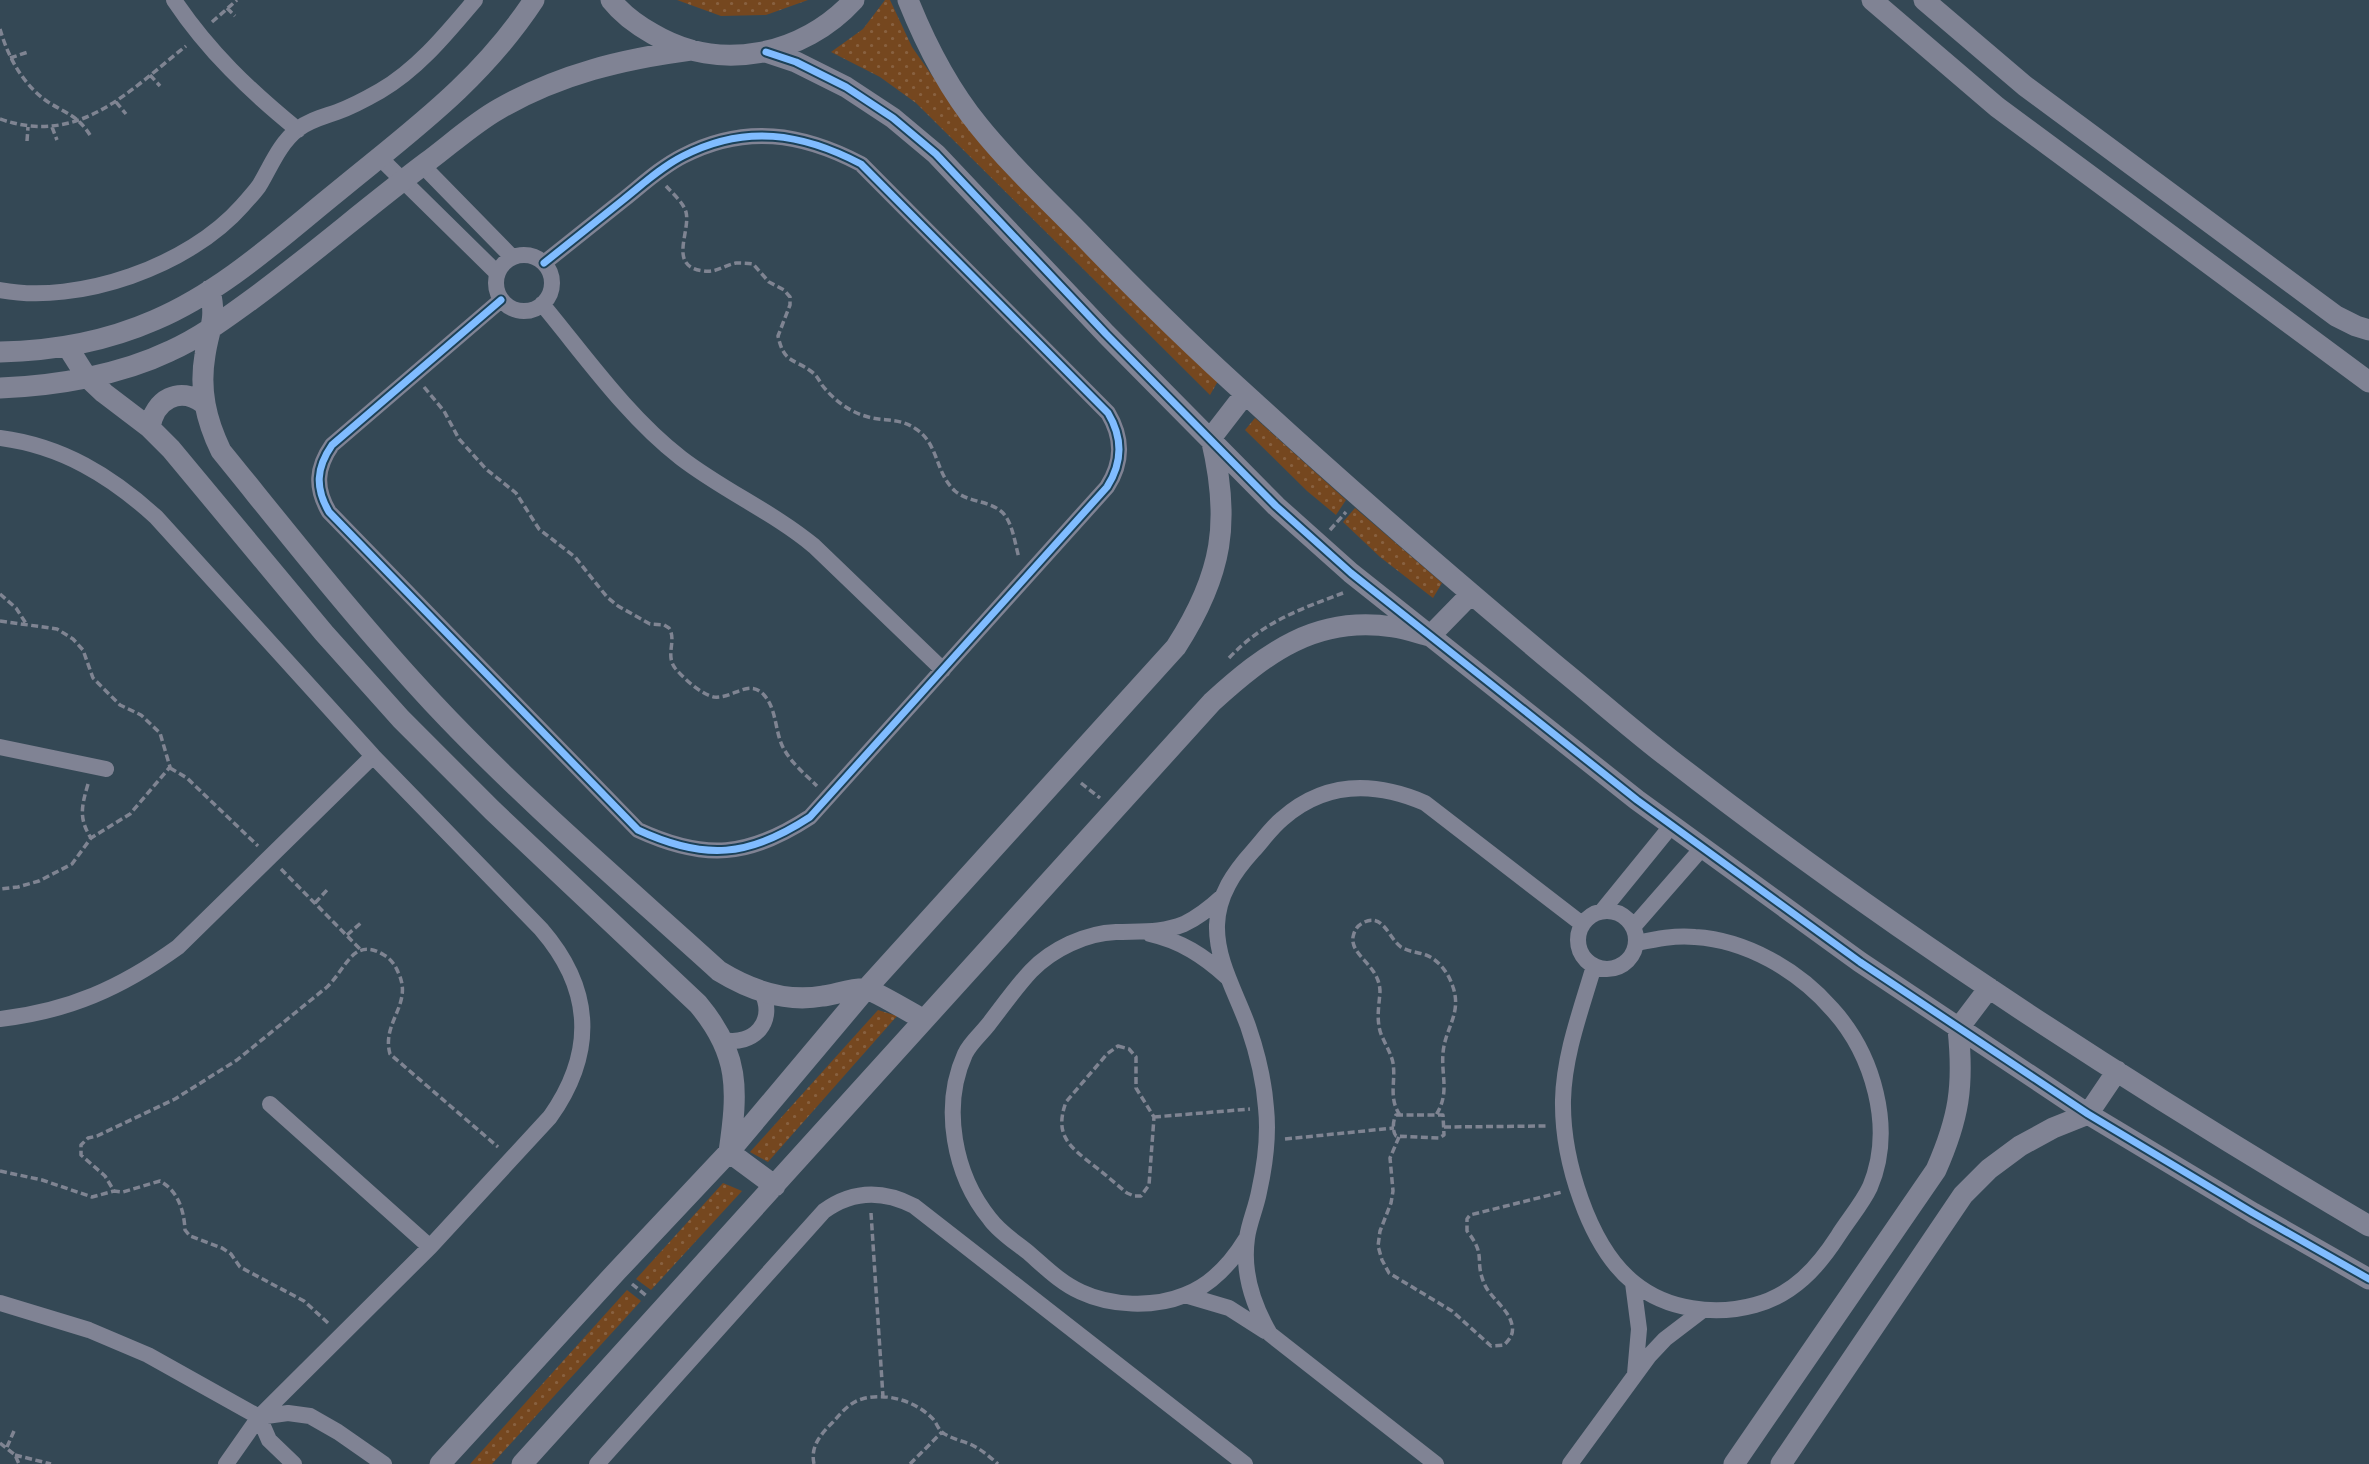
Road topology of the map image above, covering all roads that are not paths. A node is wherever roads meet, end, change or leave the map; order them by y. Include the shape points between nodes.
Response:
1 (174, 0) edge
2 (475, 0) edge
3 (534, 0) edge
4 (611, 0) edge
5 (854, 0) edge
6 (908, 0) edge
7 (1872, 0) edge
8 (1924, 0) edge
9 (691, 50) junction
10 (766, 52) junction
11 (433, 114) junction
12 (298, 130) junction
13 (457, 140) junction
14 (379, 157) junction
15 (422, 166) junction
16 (402, 180) junction
17 (512, 257) junction
18 (544, 263) junction
19 (497, 273) junction
20 (0, 290) edge
21 (210, 290) junction
22 (501, 300) junction
23 (542, 304) junction
24 (213, 328) junction
25 (2369, 330) edge
26 (67, 346) junction
27 (0, 352) edge
28 (2369, 360) edge
29 (86, 376) junction
30 (2369, 382) edge
31 (0, 388) edge
32 (1245, 394) junction
33 (203, 403) junction
34 (150, 428) junction
35 (0, 438) edge
36 (1211, 438) junction
37 (1471, 594) junction
38 (1430, 636) junction
39 (943, 670) junction
40 (0, 747) edge
41 (373, 756) junction
42 (100, 768) road end
43 (1672, 825) junction
44 (1703, 847) junction
45 (1223, 896) junction
46 (1602, 911) junction
47 (1582, 924) junction
48 (1633, 926) junction
49 (1144, 933) junction
50 (1637, 943) junction
51 (1594, 967) junction
52 (1230, 979) junction
53 (1989, 988) junction
54 (866, 989) junction
55 (762, 992) junction
56 (0, 1019) edge
57 (924, 1020) junction
58 (1958, 1029) junction
59 (723, 1040) junction
60 (2117, 1071) junction
61 (270, 1104) dead end
62 (2088, 1114) junction
63 (729, 1152) junction
64 (775, 1186) junction
65 (2369, 1226) edge
66 (1247, 1238) junction
67 (430, 1247) junction
68 (2369, 1279) edge
69 (1633, 1283) junction
70 (1185, 1295) junction
71 (0, 1303) edge
72 (1703, 1310) junction
73 (1270, 1334) junction
74 (1635, 1376) junction
75 (259, 1417) junction
76 (226, 1464) edge
77 (294, 1464) edge
78 (383, 1464) edge
79 (440, 1464) edge
80 (522, 1464) edge
81 (597, 1464) edge
82 (1245, 1464) edge
83 (1436, 1464) edge
84 (1570, 1464) edge
85 (1734, 1464) edge
86 (1780, 1464) edge

1 - 12 street via 199,36 258,97
2 - 12 street via 419,62 381,90
3 - 11 street via 476,74
4 - 9 street via 637,25
5 - 10 street via 820,30
6 - 32 street via 949,84 979,127 1170,325
7 - 30 street via 1997,107
8 - 25 street via 2036,94 2336,316
9 - 10 street via 728,56
9 - 13 street via 590,69 542,86 497,110
10 - 36 street via 846,88 893,118 936,154
11 - 13 street
11 - 14 street
12 - 20 street via 236,213 173,257 101,285 55,293
13 - 15 street
14 - 16 street
14 - 21 street
15 - 16 street
15 - 17 street
16 - 19 street
16 - 24 street
17 - 18 street via 529,255
17 - 19 street
18 - 23 street via 552,284
18 - 39 street via 682,156 741,137 803,139 861,164 1108,413 1120,442 1116,473
19 - 22 street via 495,287
21 - 24 street
21 - 26 street via 156,320
22 - 23 street via 520,311
22 - 39 street via 332,445 319,471 318,485 329,512 638,830 666,843 727,851 785,834 810,817
23 - 39 street via 661,441 700,472 792,528
24 - 29 street via 137,364
24 - 33 street via 205,352
26 - 27 street
26 - 29 street
28 - 30 street
29 - 31 street
29 - 34 street
32 - 36 street
32 - 37 street
33 - 34 street via 185,395 164,400 151,417
33 - 55 street via 220,452 433,704 719,971
34 - 59 street via 401,719 698,1004
35 - 41 street via 56,451 126,490 156,517
36 - 38 street via 1318,544
36 - 54 street via 1223,510 1211,582 1196,616 1176,647
37 - 38 street
37 - 53 street via 1669,758
38 - 43 street
38 - 57 street via 1392,627 1354,626 1316,633 1280,647 1245,673 1212,702
40 - 42 street
41 - 56 street via 178,947 146,970 77,1003
41 - 67 street via 558,949 571,971 583,1021 582,1047 565,1096
43 - 44 street
43 - 46 street
44 - 48 street
44 - 58 street
45 - 47 street via 1238,869 1301,804 1350,787 1376,787 1424,803
45 - 49 street via 1184,924
45 - 52 street via 1217,924 1219,952
46 - 47 street
46 - 48 street via 1617,912
47 - 51 street via 1578,948
48 - 50 street
49 - 52 street via 1191,948
49 - 70 street via 1084,938 1056,951 1032,970 966,1052 956,1089 954,1127 957,1153 976,1200 991,1221 1060,1280 1082,1293 1131,1304
50 - 51 street via 1625,964 1610,970
50 - 72 street via 1692,936 1719,939 1754,951 1789,972 1833,1009 1852,1037 1874,1084 1879,1110 1878,1149 1870,1187 1823,1260 1782,1294 1743,1307
51 - 69 street via 1566,1070 1563,1126 1576,1188 1591,1222
52 - 66 street via 1257,1052 1266,1108 1267,1140
53 - 58 street
53 - 60 street
54 - 55 street via 817,997
54 - 57 street
54 - 63 street
55 - 59 street via 767,1011 760,1030 743,1041
57 - 64 street
58 - 62 street
58 - 85 street via 1960,1102 1936,1170
59 - 63 street via 733,1069 736,1099
60 - 62 street
60 - 65 street
61 - 67 street
62 - 68 street
62 - 86 street via 2020,1146 1963,1195
63 - 64 street
63 - 79 street
64 - 80 street
66 - 70 street via 1220,1272
66 - 73 street via 1250,1288
67 - 75 street
69 - 72 street via 1678,1305
69 - 74 street via 1639,1329
70 - 73 street via 1229,1308
71 - 75 street via 89,1330 148,1355
72 - 74 street via 1665,1339
73 - 83 street
74 - 84 street
75 - 76 street
75 - 77 street via 269,1440
75 - 78 street via 310,1416
81 - 82 street via 824,1211 845,1198 869,1193 914,1206

